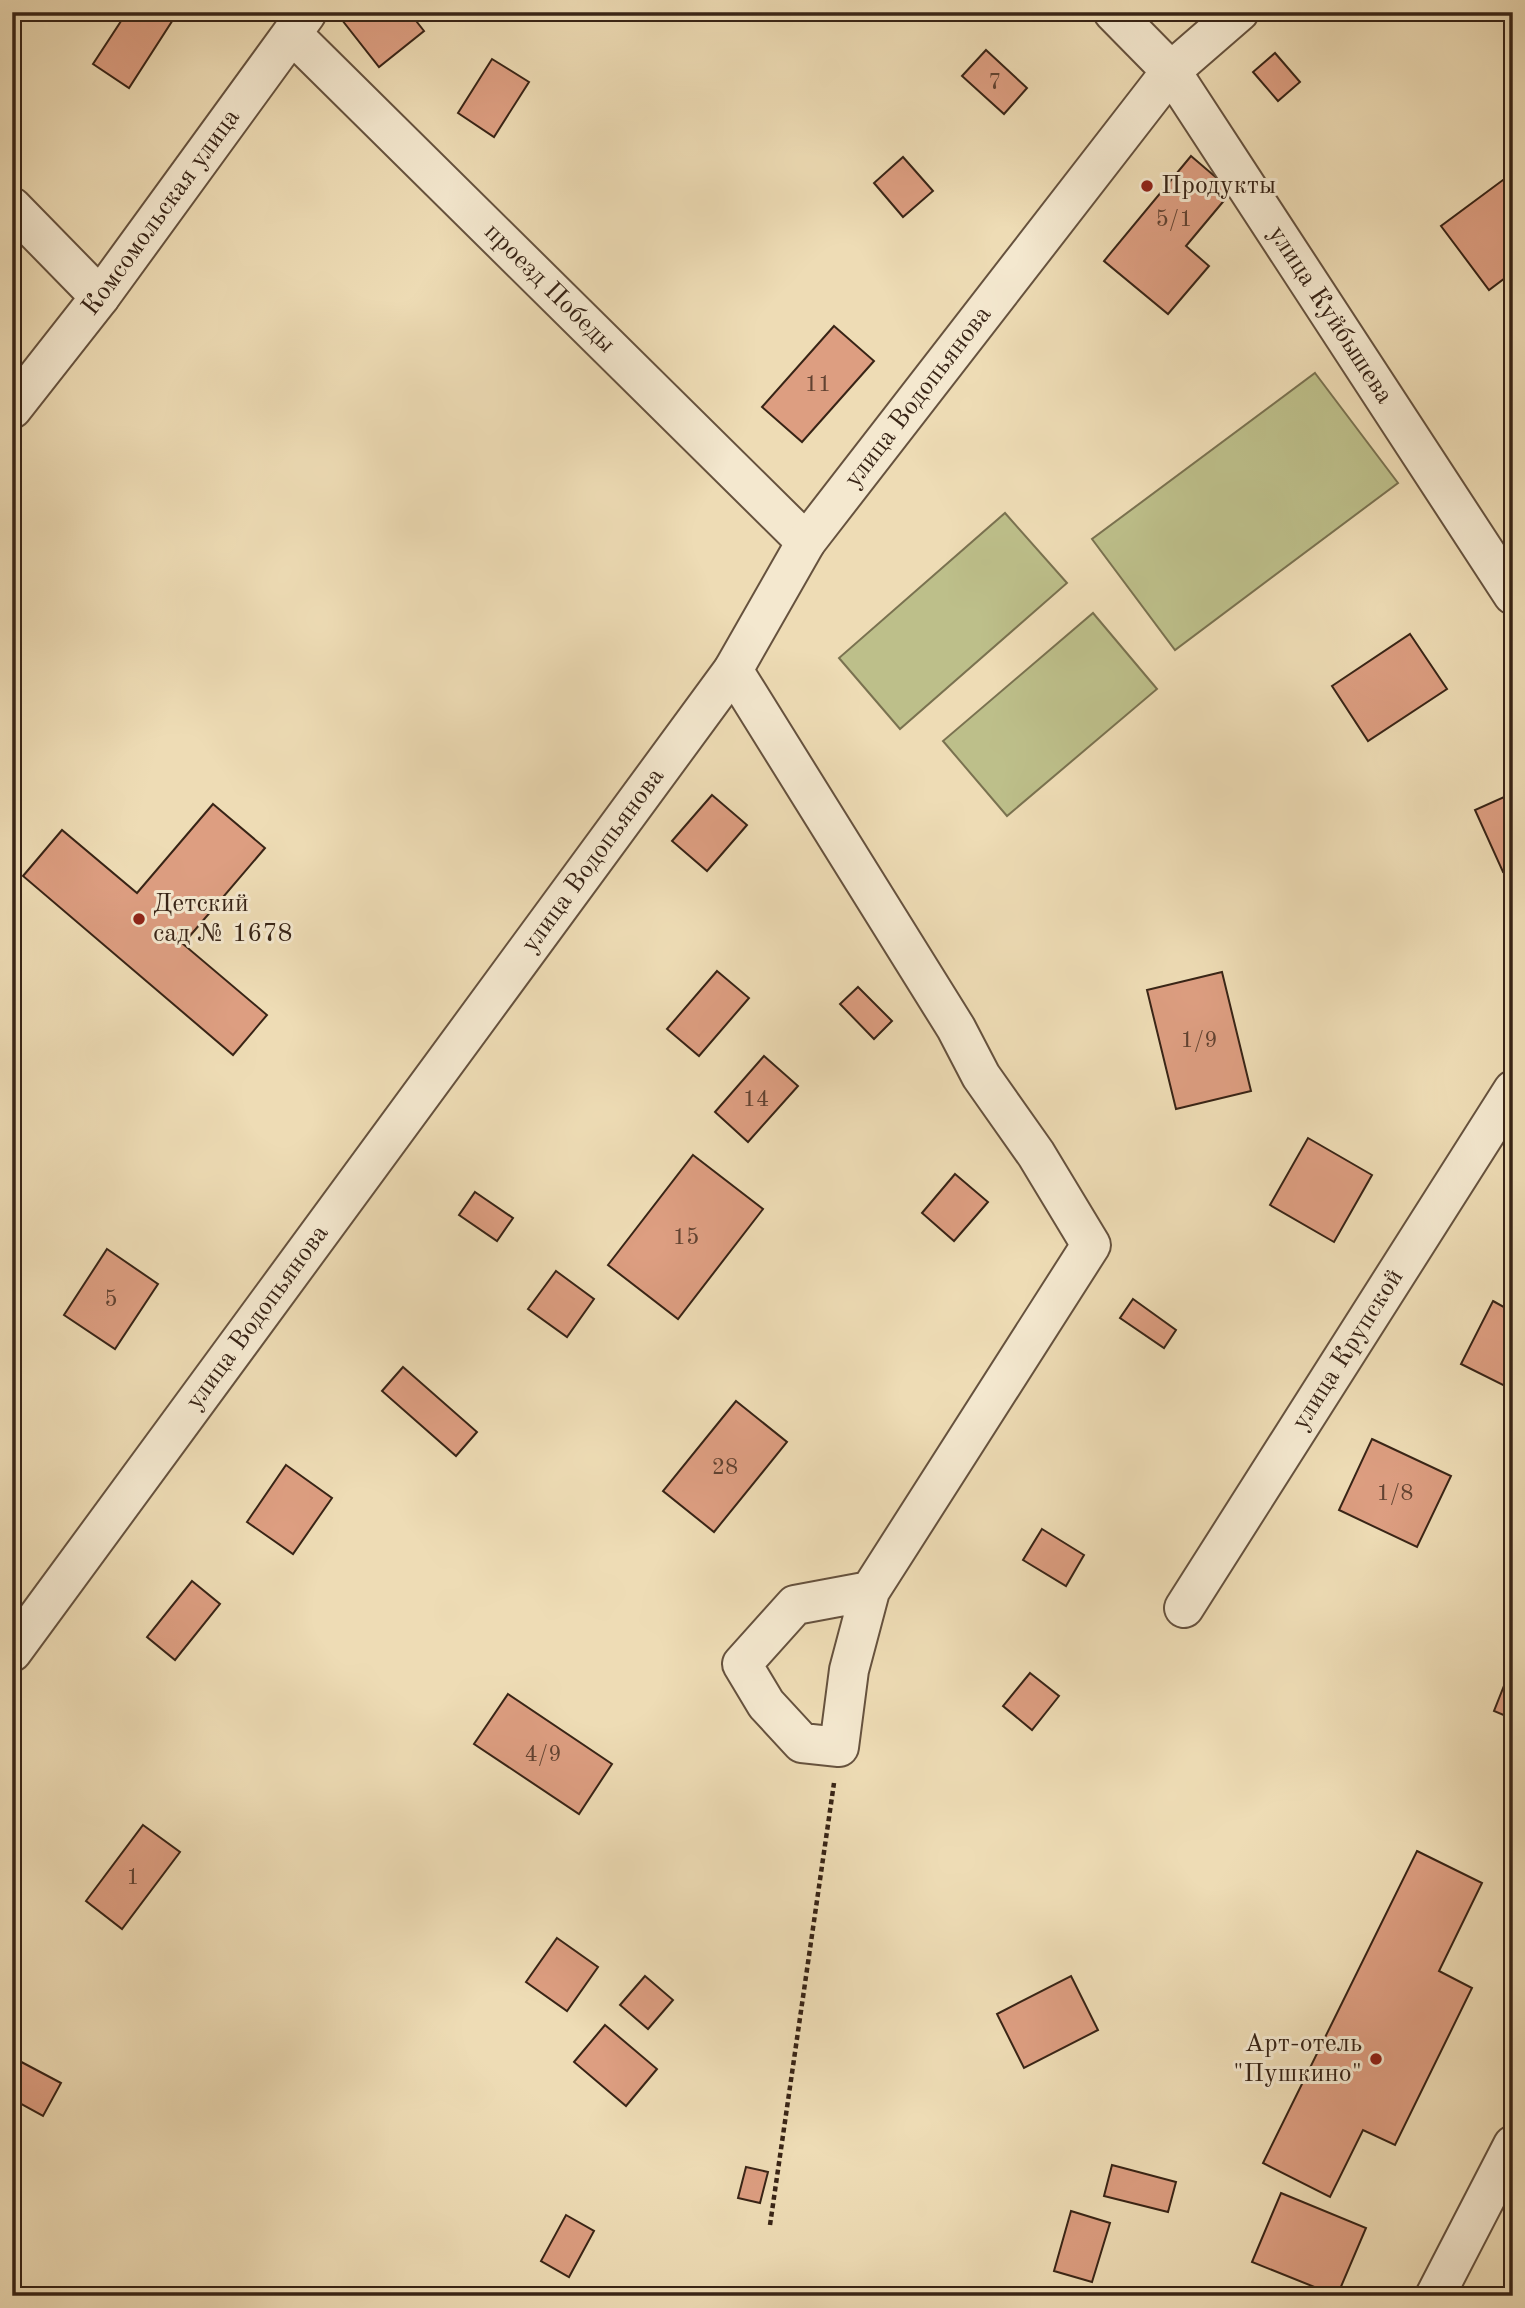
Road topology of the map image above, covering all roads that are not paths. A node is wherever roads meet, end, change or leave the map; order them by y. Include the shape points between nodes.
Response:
1 (1113, 12) edge
2 (1239, 12) edge
3 (300, 23) edge
4 (1171, 71) junction
5 (12, 207) edge
6 (100, 297) junction
7 (12, 409) edge
8 (806, 542) junction
9 (1513, 595) edge
10 (733, 670) junction
11 (1513, 1090) edge
12 (870, 1591) junction
13 (1184, 1608) dead end
14 (12, 1652) edge
15 (1513, 2145) edge
16 (1435, 2296) edge

1 - 4 street, улица Куйбышева
2 - 4 street, улица Водопьянова
3 - 6 street, Комсомольская улица
3 - 8 street, проезд Победы
4 - 8 street, улица Водопьянова
4 - 9 street, улица Куйбышева
5 - 6 street
6 - 7 street, Комсомольская улица
8 - 10 street, улица Водопьянова
10 - 12 street via 956,1028 981,1076 1036,1154 1091,1245
10 - 14 street, улица Водопьянова
11 - 13 street, улица Крупской
12 - 12 street via 795,1605 742,1664 766,1704 802,1743 839,1748 849,1670
15 - 16 street

